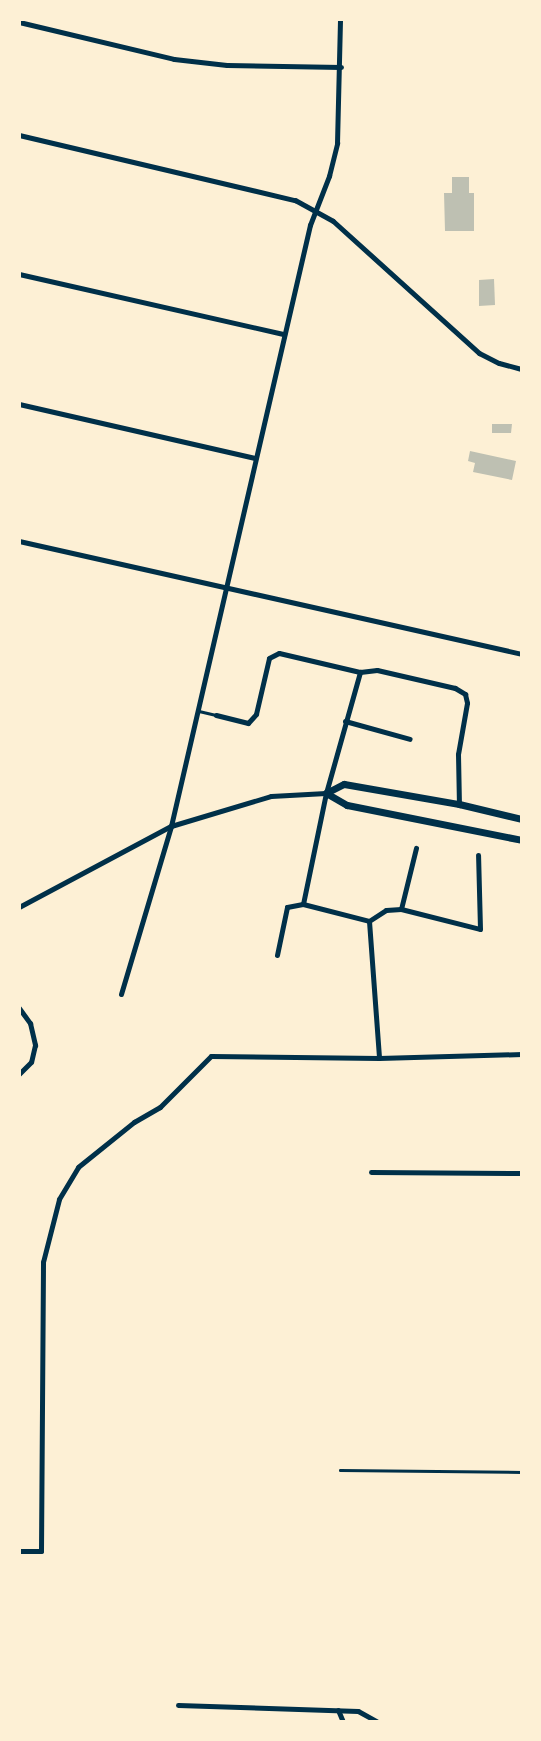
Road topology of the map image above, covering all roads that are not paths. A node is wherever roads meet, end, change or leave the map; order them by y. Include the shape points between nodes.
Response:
1 (340, 19) edge
2 (19, 22) edge
3 (341, 67) junction
4 (19, 135) edge
5 (316, 212) junction
6 (19, 274) edge
7 (284, 334) junction
8 (522, 369) edge
9 (19, 404) edge
10 (255, 458) junction
11 (19, 541) edge
12 (227, 587) junction
13 (522, 654) edge
14 (360, 672) junction
15 (199, 711) junction
16 (216, 715) joint
17 (345, 721) junction
18 (410, 739) dead end
19 (326, 793) junction
20 (459, 804) junction
21 (522, 819) edge
22 (171, 826) junction
23 (522, 840) edge
24 (416, 848) dead end
25 (478, 855) dead end
26 (303, 904) junction
27 (19, 907) edge
28 (401, 909) junction
29 (369, 921) junction
30 (277, 955) dead end
31 (121, 994) dead end
32 (19, 1008) edge
33 (522, 1054) edge
34 (379, 1059) junction
35 (19, 1074) edge
36 (371, 1172) dead end
37 (522, 1172) edge
38 (340, 1470) dead end
39 (522, 1472) edge
40 (19, 1551) edge
41 (178, 1706) dead end
42 (338, 1710) junction
43 (343, 1722) edge
44 (378, 1722) edge

1 - 3 street
2 - 3 street via 174,59
3 - 5 street via 337,143
4 - 5 street via 266,192
5 - 7 street
5 - 8 street via 333,221 480,353
6 - 7 street
7 - 10 street
9 - 10 street
10 - 12 street
11 - 12 street
12 - 13 street
12 - 15 street
14 - 16 street via 279,653 269,658 256,715 248,723
14 - 17 street
14 - 20 street via 377,670 466,694 458,754
15 - 16 lane
15 - 22 street
17 - 18 street
17 - 19 street
19 - 20 main road via 344,784
19 - 22 street via 271,796
19 - 23 main road via 347,805
19 - 26 street
20 - 21 main road
22 - 27 street
22 - 31 street
24 - 28 street
25 - 28 street via 480,929
26 - 29 street
26 - 30 street via 287,907
28 - 29 street via 386,910
29 - 34 street
32 - 35 street via 30,1023 35,1045 31,1062
33 - 34 street
34 - 40 street via 211,1056 160,1107 78,1167 59,1199 43,1262 41,1551
36 - 37 street
38 - 39 lane
41 - 42 street
42 - 43 street
42 - 44 street via 358,1711

